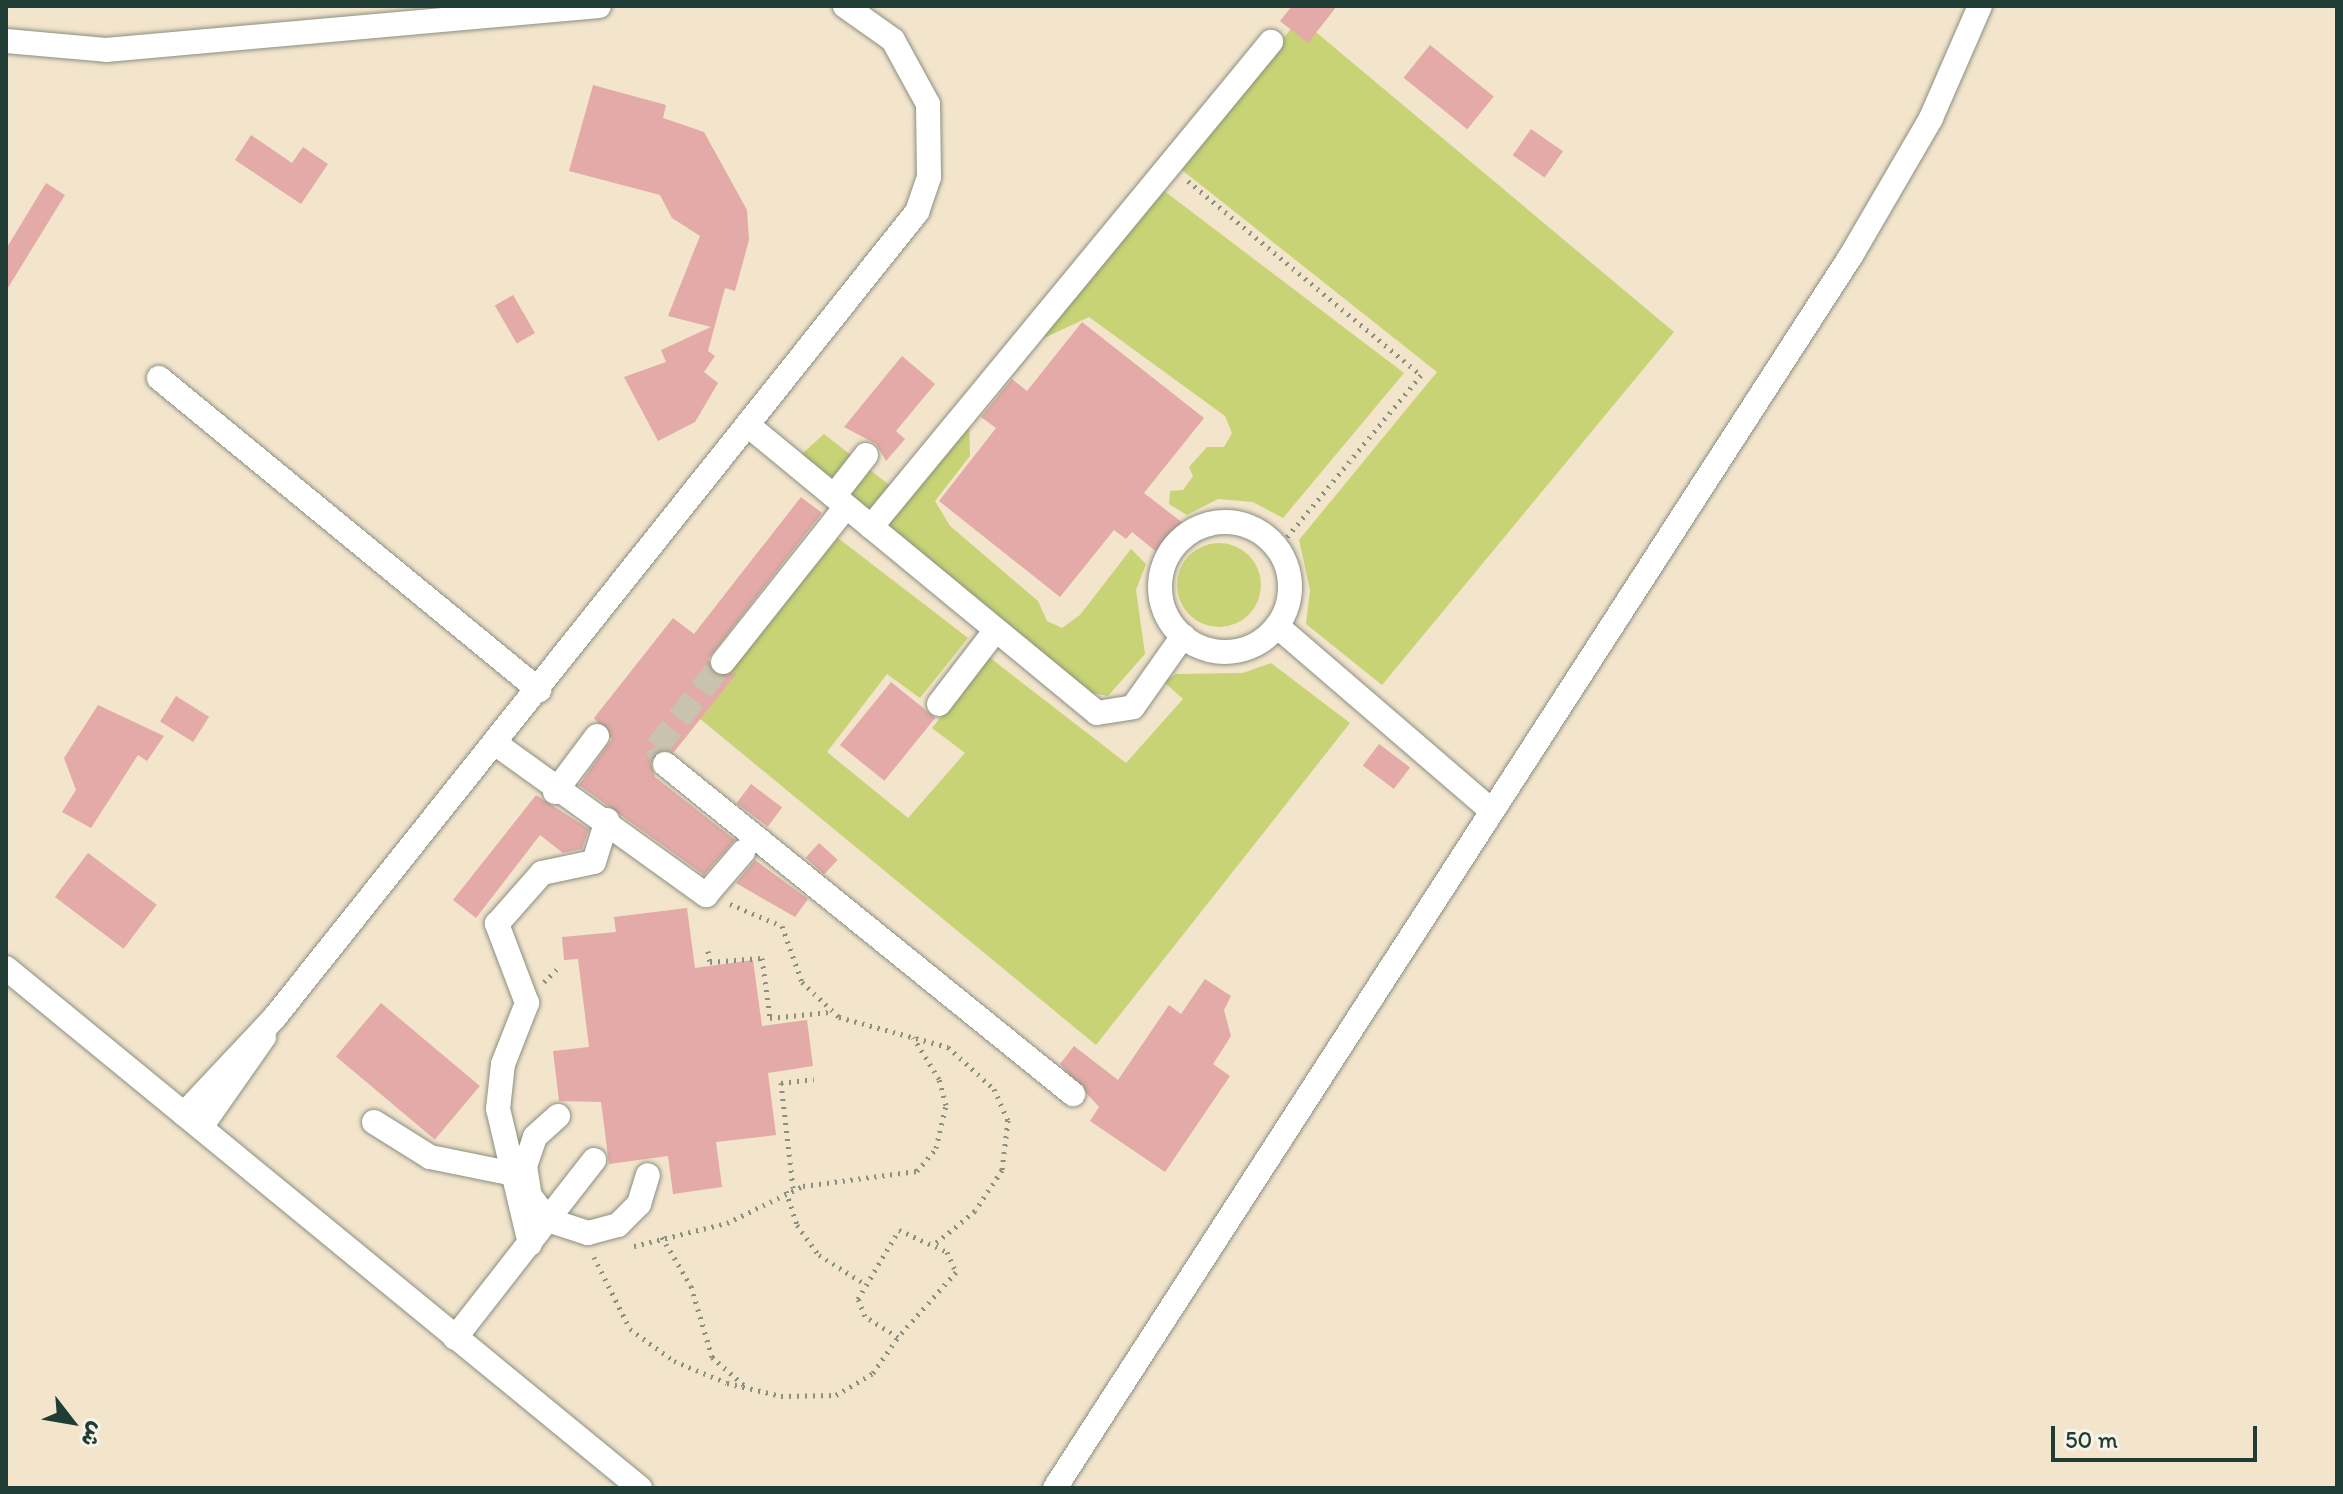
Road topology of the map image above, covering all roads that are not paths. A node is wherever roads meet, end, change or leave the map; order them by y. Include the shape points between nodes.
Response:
1 (599, 6) edge
2 (845, 6) edge
3 (1980, 6) edge
4 (6, 41) edge
5 (1271, 42) dead end
6 (159, 378) dead end
7 (749, 426) junction
8 (866, 455) dead end
9 (840, 501) junction
10 (871, 527) junction
11 (1277, 626) junction
12 (995, 631) junction
13 (1183, 636) junction
14 (723, 662) tunnel mouth
15 (539, 690) junction
16 (939, 704) dead end
17 (597, 736) dead end
18 (496, 744) junction
19 (665, 764) dead end
20 (555, 792) junction
21 (1490, 809) junction
22 (607, 820) junction
23 (743, 852) dead end
24 (6, 968) edge
25 (1073, 1094) dead end
26 (558, 1116) dead end
27 (192, 1121) junction
28 (374, 1122) dead end
29 (594, 1160) dead end
30 (509, 1173) junction
31 (648, 1175) dead end
32 (548, 1220) junction
33 (530, 1244) junction
34 (455, 1338) junction
35 (640, 1488) edge
36 (1055, 1488) edge

1 - 4 street via 106,50
2 - 7 street via 893,40 914,70 928,104 929,177 896,243
3 - 21 street via 1931,118 1852,254
5 - 10 street
6 - 15 street
7 - 9 street
7 - 15 street
8 - 9 street
9 - 10 street
9 - 14 street
10 - 12 street
11 - 13 street via 1232,651
11 - 13 street via 1290,579 1278,548 1232,522 1182,539 1161,588
11 - 21 street
12 - 13 street via 1082,703 1116,715 1133,707
12 - 16 street
15 - 18 street
17 - 20 street
18 - 20 street
18 - 27 street
19 - 25 street
20 - 22 street
21 - 36 street
22 - 23 street via 706,895
22 - 30 street via 594,862 542,873 497,924 528,1010 499,1086
24 - 27 street
26 - 32 street via 535,1137 525,1166 530,1196
27 - 34 street
28 - 30 street via 430,1157
29 - 32 street
30 - 33 street
31 - 32 street via 630,1216 588,1233
32 - 33 street
33 - 34 street
34 - 35 street

